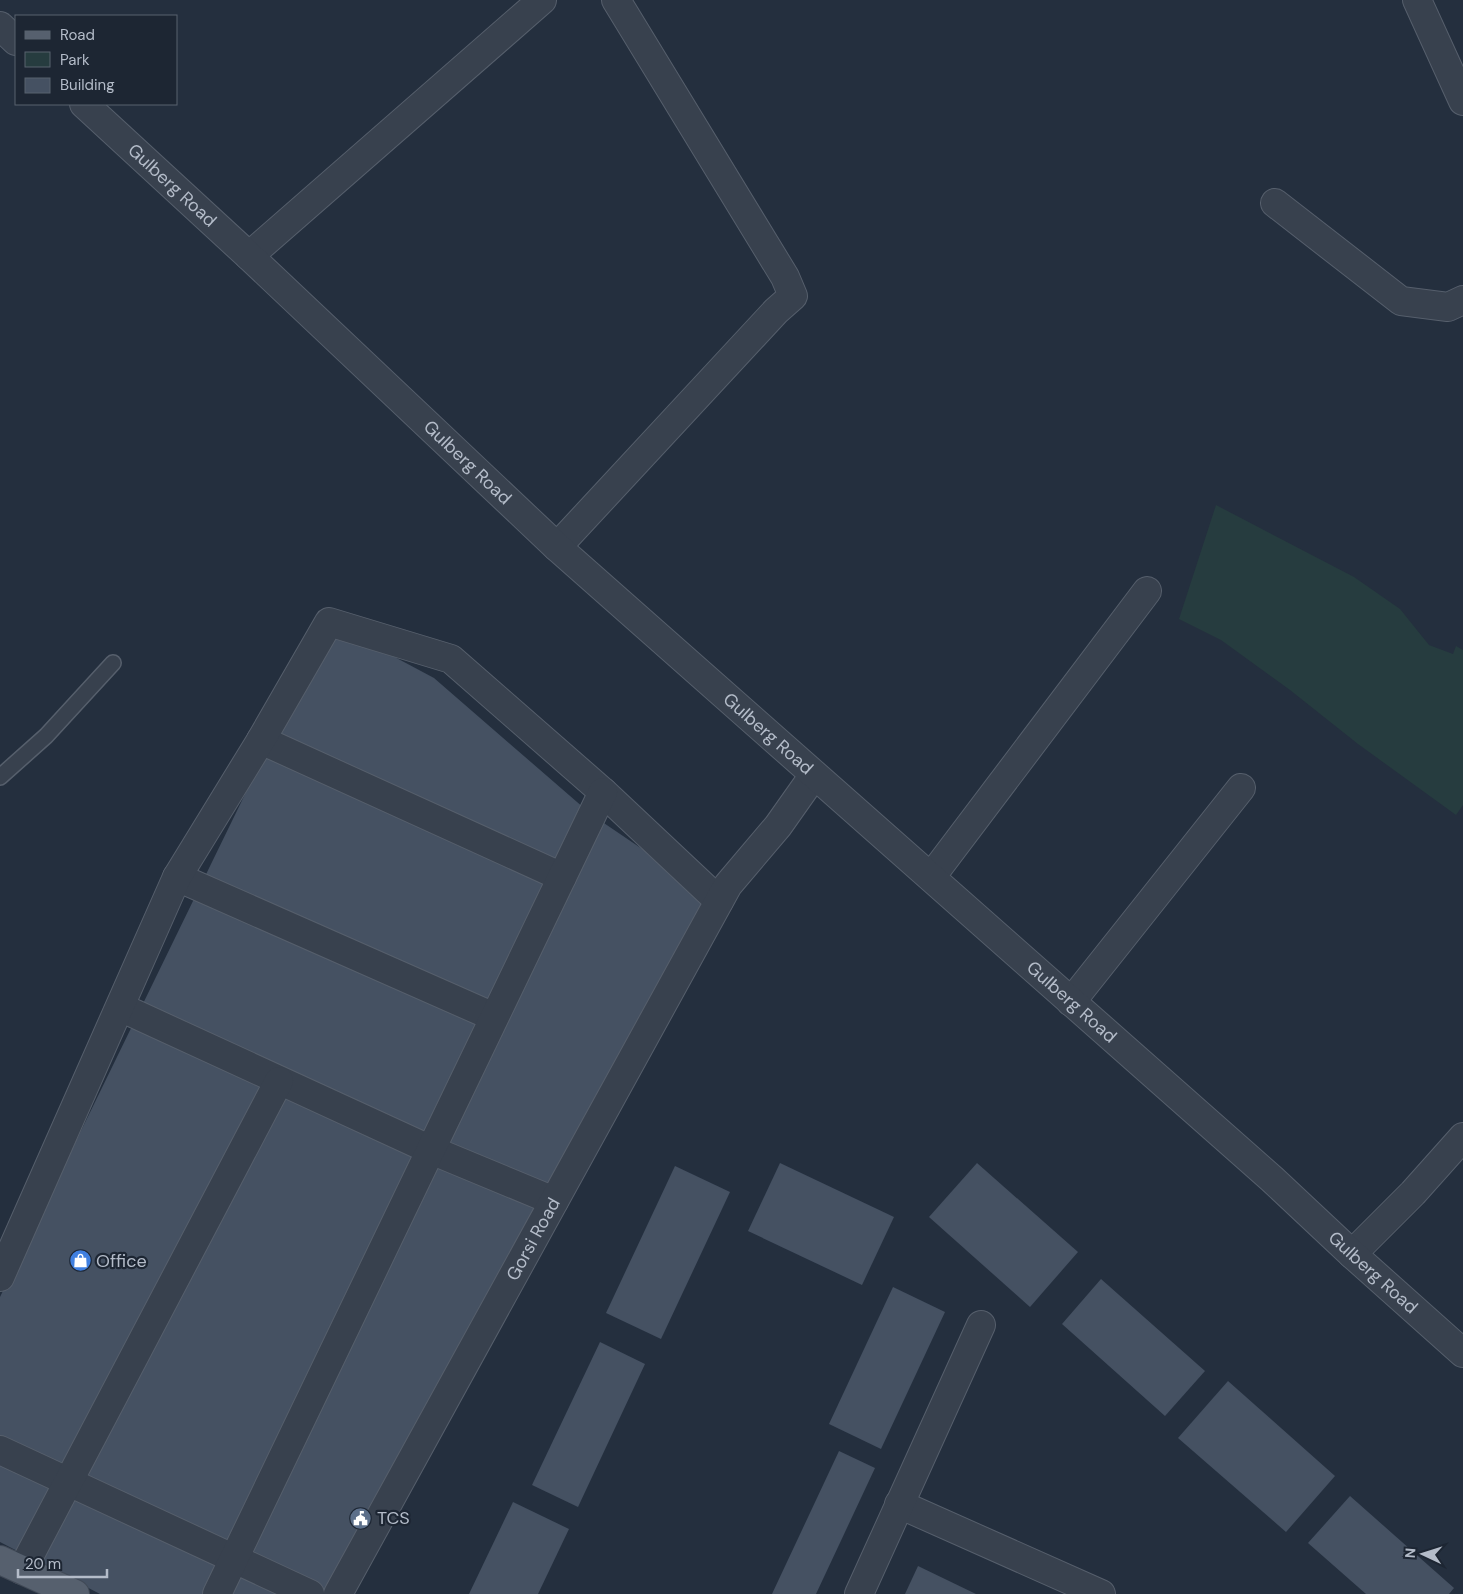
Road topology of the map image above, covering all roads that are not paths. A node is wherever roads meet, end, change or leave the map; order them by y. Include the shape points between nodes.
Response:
1 (542, 0) edge
2 (616, 0) edge
3 (1417, 0) edge
4 (0, 26) edge
5 (15, 40) edge
6 (1463, 101) edge
7 (85, 105) edge
8 (1274, 203) dead end
9 (249, 256) junction
10 (1463, 300) edge
11 (557, 547) junction
12 (1147, 591) dead end
13 (113, 663) dead end
14 (261, 740) junction
15 (814, 775) junction
16 (0, 777) edge
17 (1240, 788) dead end
18 (603, 792) junction
19 (177, 877) junction
20 (562, 877) junction
21 (931, 877) junction
22 (724, 893) junction
23 (1071, 1002) junction
24 (120, 1007) junction
25 (494, 1017) junction
26 (279, 1081) junction
27 (1463, 1137) edge
28 (431, 1150) junction
29 (554, 1201) junction
30 (1352, 1254) junction
31 (0, 1277) edge
32 (981, 1324) dead end
33 (1463, 1353) edge
34 (0, 1450) edge
35 (69, 1482) junction
36 (900, 1504) junction
37 (234, 1558) junction
38 (11, 1565) edge
39 (75, 1594) edge
40 (217, 1594) edge
41 (310, 1594) edge
42 (338, 1594) edge
43 (859, 1594) edge
44 (1101, 1594) edge

1 - 9 street
2 - 11 street via 785,277 793,296
3 - 6 street
4 - 5 street
7 - 9 street, Gulberg Road
8 - 10 street via 1401,301 1448,306
9 - 11 street, Gulberg Road
11 - 15 street, Gulberg Road
12 - 21 street
13 - 16 lane via 46,736
14 - 18 street via 329,622 451,660
14 - 19 street
14 - 20 street
15 - 21 street, Gulberg Road
15 - 22 street, Gorsi Road
17 - 23 street
18 - 20 street
18 - 22 street
19 - 24 street
19 - 25 street
20 - 25 street
21 - 23 street, Gulberg Road
22 - 29 street, Gorsi Road
23 - 30 street, Gulberg Road
24 - 26 street
24 - 31 street
25 - 28 street
26 - 28 street
26 - 35 street
27 - 30 street
28 - 29 street
28 - 37 street
29 - 42 street, Gorsi Road
30 - 33 street, Gulberg Road
32 - 36 street
34 - 35 street
35 - 37 street
35 - 38 street
36 - 43 street
36 - 44 street
37 - 40 street
37 - 41 street
38 - 39 main road

